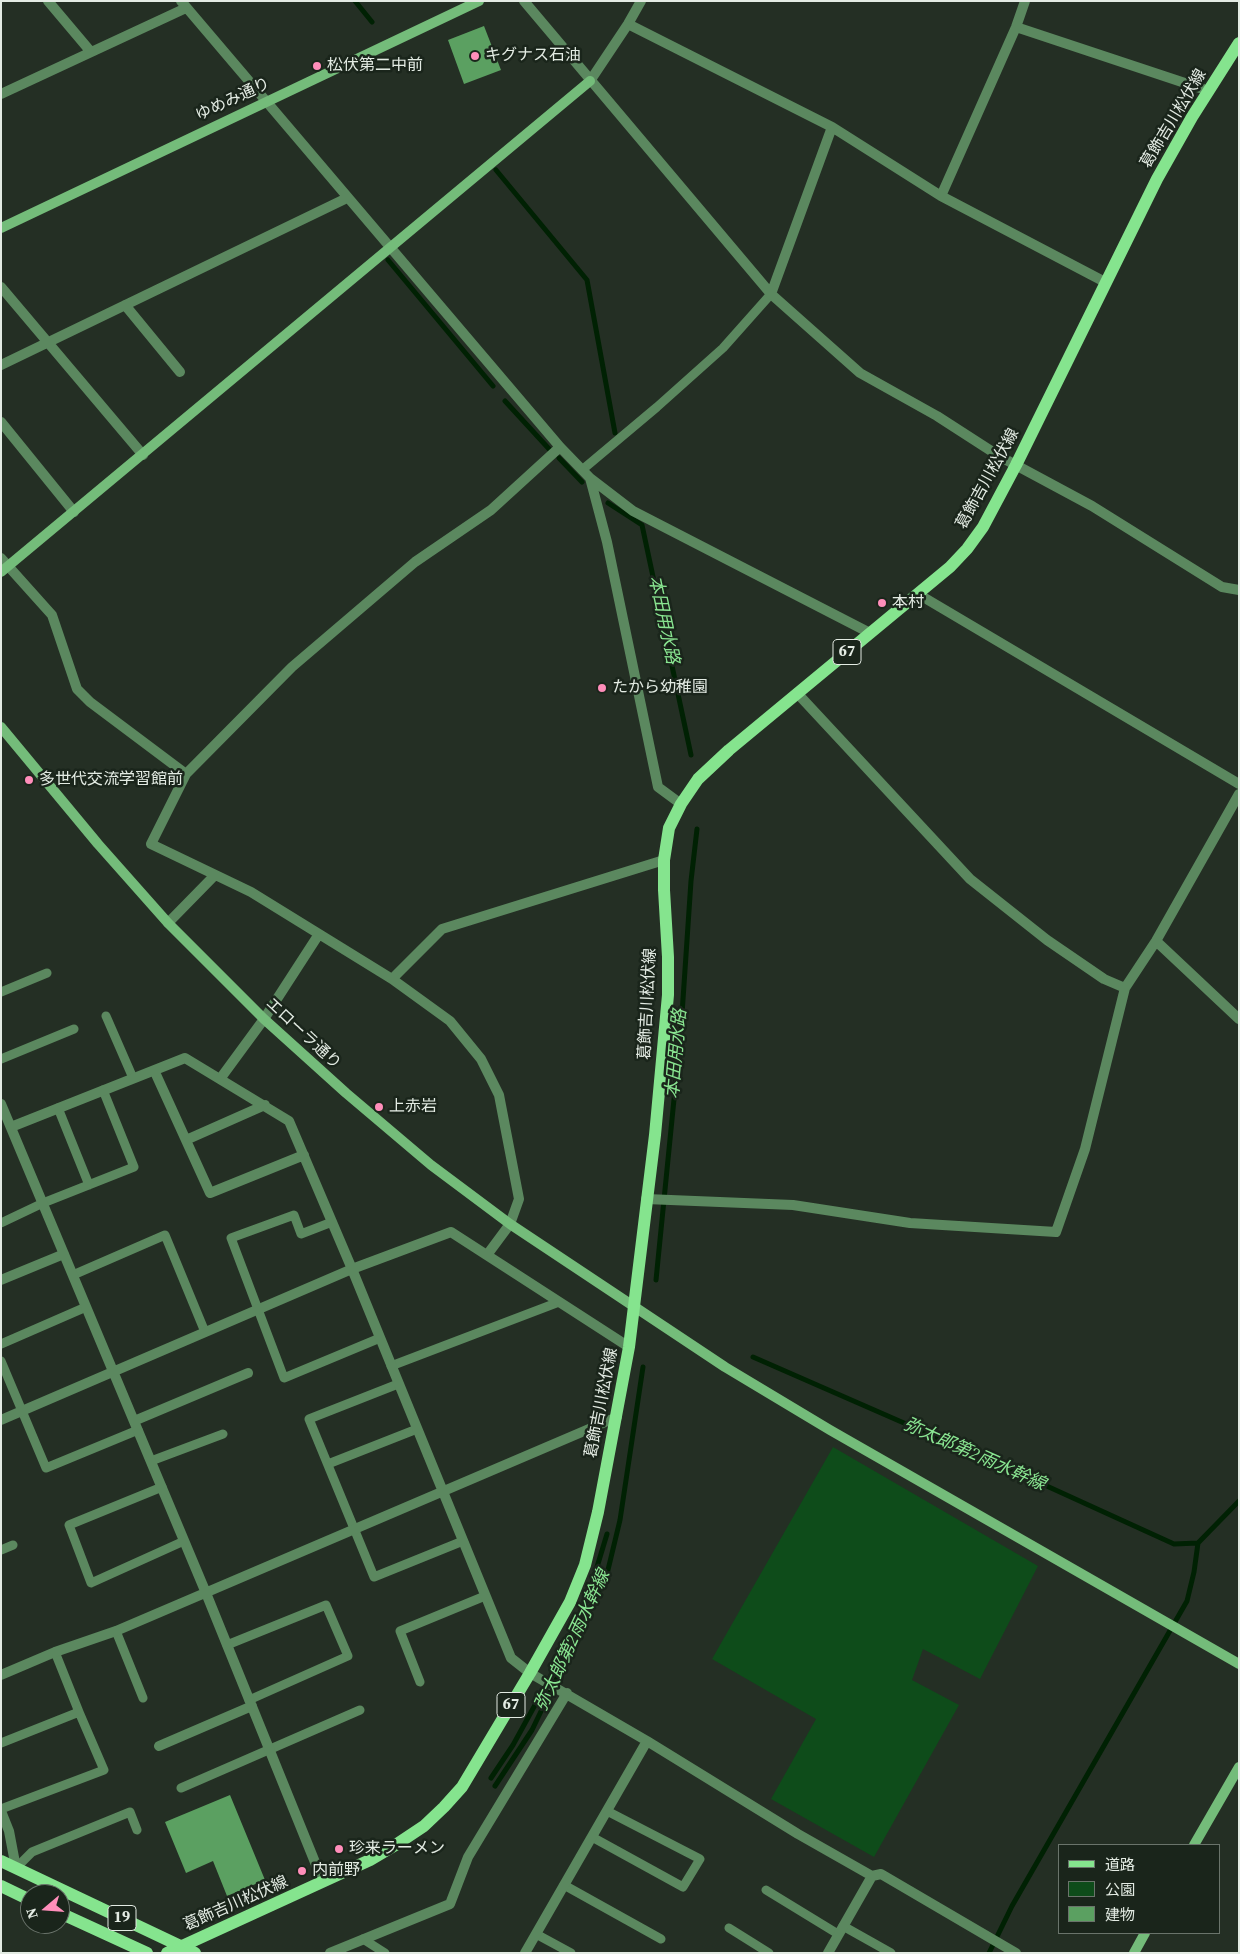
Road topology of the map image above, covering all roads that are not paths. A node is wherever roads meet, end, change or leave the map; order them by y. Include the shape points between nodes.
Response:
1 (48, 1) edge
2 (479, 1) edge
3 (524, 1) edge
4 (641, 1) edge
5 (1025, 1) edge
6 (183, 5) edge
7 (628, 24) junction
8 (1016, 26) junction
9 (1239, 43) edge
10 (91, 52) junction
11 (590, 81) junction
12 (1209, 91) junction
13 (1, 94) edge
14 (265, 102) junction
15 (832, 126) junction
16 (941, 196) junction
17 (347, 198) junction
18 (1, 228) edge
19 (390, 249) junction
20 (1105, 282) junction
21 (1, 287) edge
22 (770, 294) junction
23 (125, 305) junction
24 (48, 342) junction
25 (1, 365) edge
26 (180, 372) dead end
27 (1, 422) edge
28 (560, 448) junction
29 (143, 455) junction
30 (1016, 465) junction
31 (582, 470) junction
32 (590, 478) junction
33 (74, 512) junction
34 (1, 558) edge
35 (5, 569) edge
36 (1239, 590) edge
37 (918, 594) junction
38 (870, 634) junction
39 (798, 693) junction
40 (1, 727) edge
41 (186, 774) junction
42 (1239, 784) edge
43 (1239, 794) edge
44 (680, 804) junction
45 (664, 860) junction
46 (214, 876) junction
47 (168, 923) junction
48 (319, 934) junction
49 (1156, 941) junction
50 (47, 973) dead end
51 (392, 979) junction
52 (1125, 988) junction
53 (1, 992) edge
54 (106, 1016) dead end
55 (264, 1019) junction
56 (1239, 1019) edge
57 (74, 1029) dead end
58 (1, 1058) edge
59 (154, 1070) junction
60 (133, 1078) junction
61 (220, 1079) junction
62 (103, 1090) junction
63 (1, 1104) edge
64 (265, 1105) junction
65 (58, 1108) junction
66 (11, 1127) junction
67 (186, 1140) junction
68 (304, 1155) junction
69 (90, 1185) junction
70 (646, 1199) junction
71 (43, 1203) junction
72 (332, 1222) junction
73 (1, 1223) edge
74 (510, 1224) junction
75 (64, 1254) junction
76 (487, 1256) junction
77 (352, 1269) junction
78 (73, 1275) junction
79 (1, 1280) edge
80 (559, 1302) junction
81 (635, 1306) junction
82 (86, 1307) junction
83 (257, 1310) junction
84 (205, 1332) junction
85 (380, 1338) junction
86 (1, 1344) edge
87 (629, 1347) junction
88 (1, 1361) edge
89 (391, 1366) junction
90 (113, 1372) junction
91 (248, 1373) dead end
92 (398, 1384) junction
93 (23, 1411) junction
94 (617, 1417) junction
95 (1, 1420) edge
96 (136, 1426) junction
97 (417, 1429) junction
98 (224, 1434) dead end
99 (151, 1461) junction
100 (328, 1464) junction
101 (162, 1488) junction
102 (443, 1491) junction
103 (354, 1529) junction
104 (184, 1541) junction
105 (463, 1541) junction
106 (14, 1545) dead end
107 (1, 1550) edge
108 (206, 1593) junction
109 (485, 1596) junction
110 (116, 1631) junction
111 (227, 1645) junction
112 (55, 1652) junction
113 (1239, 1664) edge
114 (530, 1673) junction
115 (1, 1675) edge
116 (420, 1682) dead end
117 (567, 1693) junction
118 (143, 1698) dead end
119 (250, 1703) junction
120 (360, 1710) dead end
121 (79, 1712) junction
122 (647, 1741) junction
123 (1, 1743) edge
124 (159, 1746) dead end
125 (270, 1750) junction
126 (1239, 1767) edge
127 (181, 1788) dead end
128 (1, 1810) edge
129 (607, 1810) junction
130 (5, 1830) edge
131 (137, 1830) dead end
132 (592, 1837) junction
133 (1195, 1844) edge
134 (1, 1861) edge
135 (16, 1868) junction
136 (872, 1876) junction
137 (323, 1882) junction
138 (564, 1885) junction
139 (1, 1886) edge
140 (766, 1890) dead end
141 (20, 1895) edge
142 (70, 1918) edge
143 (728, 1928) dead end
144 (841, 1930) junction
145 (536, 1934) junction
146 (1144, 1934) edge
147 (364, 1939) junction
148 (661, 1939) dead end
149 (181, 1946) junction
150 (147, 1953) edge
151 (166, 1953) edge
152 (195, 1953) edge
153 (330, 1953) edge
154 (385, 1953) edge
155 (525, 1953) edge
156 (571, 1953) edge
157 (769, 1953) edge
158 (828, 1953) edge
159 (891, 1953) edge
160 (1016, 1953) edge
161 (1134, 1953) edge

1 - 10 street
2 - 14 street, ゆめみ通り
3 - 11 street
4 - 7 street
5 - 8 street
6 - 10 street
6 - 14 street
7 - 11 street
7 - 15 street
8 - 12 street
8 - 16 street
9 - 12 main road, 葛飾吉川松伏線 / 67
10 - 13 street
11 - 19 street
11 - 22 street
12 - 20 main road, 葛飾吉川松伏線 / 67 via 1157,179
14 - 17 street
14 - 18 street, ゆめみ通り
15 - 16 street
15 - 22 street
16 - 20 street
17 - 19 street
17 - 23 street
19 - 28 street
19 - 29 street
20 - 30 main road, 葛飾吉川松伏線 / 67
21 - 24 street
22 - 30 street via 860,373
22 - 31 lane via 723,348
23 - 24 street
23 - 26 street
24 - 25 street
24 - 29 street
27 - 33 street
28 - 31 street
28 - 41 street via 491,510 415,562 300,660
29 - 33 street
30 - 36 street via 1092,506 1222,587
30 - 37 main road, 葛飾吉川松伏線 / 67 via 983,527 950,567
31 - 32 street
32 - 38 street via 633,511
32 - 44 street via 607,542 658,787
33 - 35 street
34 - 35 street
35 - 41 street via 52,616 77,689
37 - 38 main road, 葛飾吉川松伏線 / 67
37 - 42 street
38 - 39 main road, 葛飾吉川松伏線 / 67
39 - 44 main road, 葛飾吉川松伏線 / 67 via 698,779
39 - 52 street via 970,879 1047,940 1104,979
40 - 47 street, エローラ通り
41 - 46 street via 151,844
43 - 49 street
44 - 45 main road, 葛飾吉川松伏線 / 67 via 669,828
45 - 51 street via 442,929
45 - 70 main road, 葛飾吉川松伏線 / 67 via 668,996
46 - 47 street
46 - 48 street via 251,892
47 - 55 street, エローラ通り
48 - 51 street
48 - 55 street
49 - 52 street
49 - 56 street
50 - 53 lane
51 - 74 street via 450,1021 481,1059 499,1095 519,1199
52 - 70 street via 1085,1149 1056,1232 910,1223 793,1204
54 - 60 lane
55 - 61 street
55 - 74 street, エローラ通り via 424,1159
57 - 58 lane
59 - 60 street
59 - 61 street via 185,1058
59 - 67 street
60 - 62 street
61 - 64 street
62 - 65 street
62 - 69 lane via 134,1167
63 - 66 street
64 - 67 street
64 - 68 street via 289,1121
65 - 66 street
65 - 69 lane
66 - 71 street
67 - 68 street via 210,1193
68 - 72 street
69 - 71 lane
70 - 81 main road, 葛飾吉川松伏線 / 67
71 - 73 lane
71 - 75 street
72 - 77 street
72 - 83 lane via 301,1234 294,1215 230,1238
74 - 76 street
74 - 81 street, エローラ通り
75 - 78 street
75 - 79 street
76 - 77 street via 451,1232
76 - 80 street
77 - 83 street
77 - 85 street
78 - 82 street
78 - 84 lane via 165,1235
80 - 87 street
80 - 89 lane
81 - 87 main road, 葛飾吉川松伏線 / 67
81 - 113 street, エローラ通り via 725,1367 830,1430
82 - 86 lane
82 - 90 street
83 - 84 street
83 - 85 lane via 284,1378
84 - 90 street
85 - 89 street
87 - 94 main road, 葛飾吉川松伏線 / 67
88 - 93 lane
89 - 92 street
90 - 93 street
90 - 96 street
91 - 96 street
92 - 97 street
92 - 100 lane via 309,1419
93 - 95 street
93 - 96 lane via 46,1468
94 - 102 street
94 - 114 main road, 葛飾吉川松伏線 / 67 via 585,1565 570,1602
96 - 99 street
97 - 100 lane
97 - 102 street
98 - 99 lane
99 - 101 street
100 - 103 lane
101 - 104 street
101 - 104 lane via 69,1525 91,1583
102 - 103 street
102 - 105 street
103 - 105 lane via 374,1577
103 - 108 street
104 - 108 street
105 - 109 street
106 - 107 lane
108 - 110 street
108 - 111 street
109 - 114 street via 511,1658
109 - 116 lane via 400,1630
110 - 112 street
110 - 118 lane
111 - 119 street
111 - 119 lane via 326,1605 348,1656
112 - 115 street
112 - 121 lane
114 - 117 street
114 - 137 main road, 葛飾吉川松伏線 / 67 via 462,1787 444,1807 424,1826 397,1844
117 - 122 street
117 - 147 street via 468,1857 450,1904
119 - 124 street
119 - 125 street
120 - 125 lane
121 - 123 lane
121 - 128 lane via 104,1770
122 - 129 street
122 - 136 street
125 - 127 lane
125 - 137 street
126 - 133 street
128 - 130 street
129 - 132 street
129 - 132 lane via 700,1859 683,1887
130 - 135 street
131 - 135 lane via 130,1812 32,1852
132 - 138 street
134 - 135 main road, 19
135 - 149 main road, 19
136 - 144 street
136 - 160 street via 881,1874
137 - 149 main road, 葛飾吉川松伏線 / 67
138 - 145 street
138 - 148 lane
139 - 141 main road
140 - 144 lane
142 - 150 main road, 19
143 - 157 lane
144 - 158 street
144 - 159 lane
145 - 155 street
145 - 156 lane
146 - 161 street
147 - 153 street
147 - 154 lane
149 - 151 main road, 葛飾吉川松伏線 / 67
149 - 152 main road, 19

